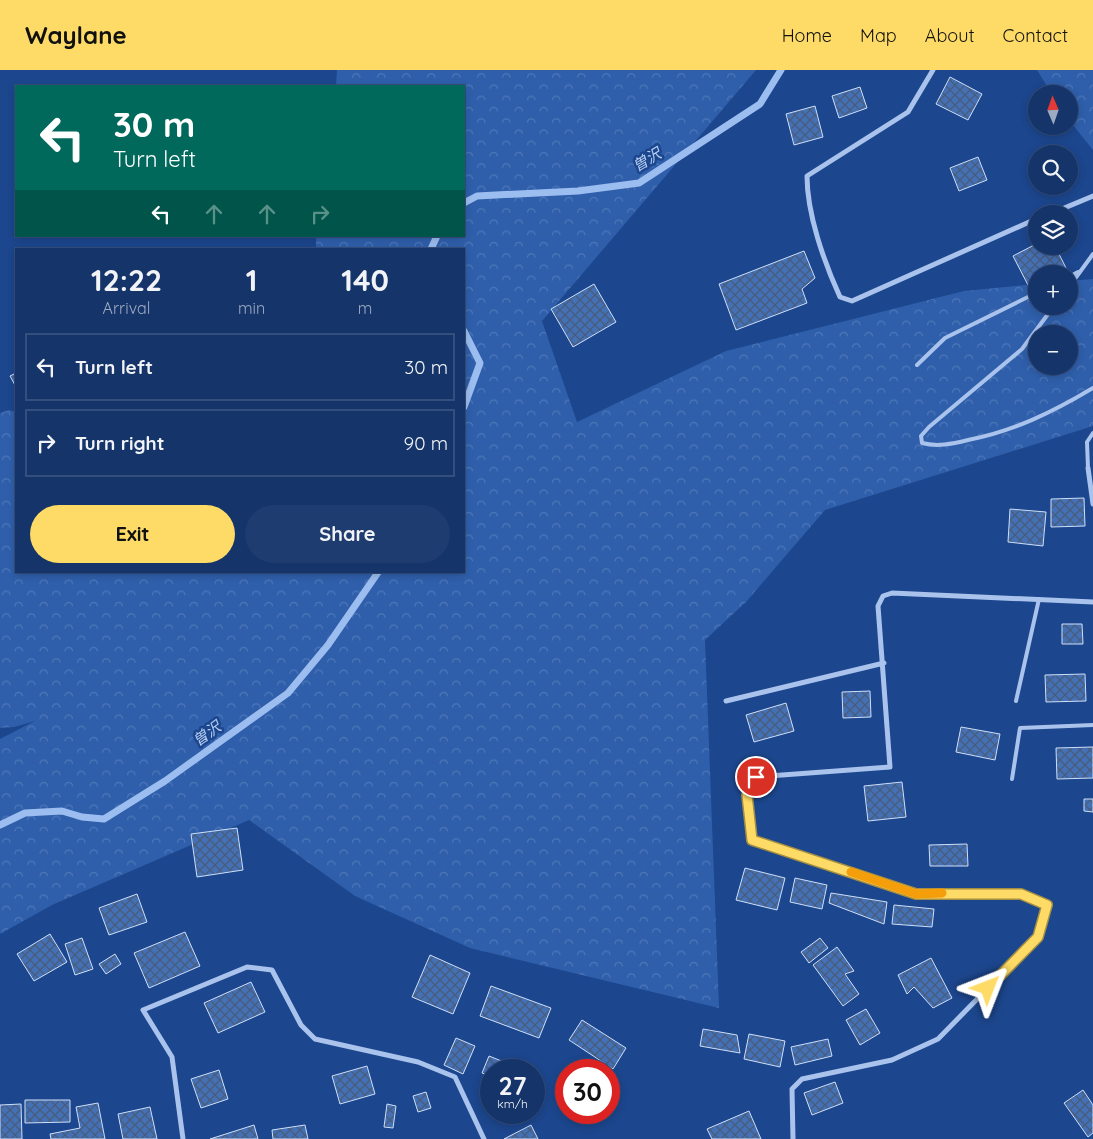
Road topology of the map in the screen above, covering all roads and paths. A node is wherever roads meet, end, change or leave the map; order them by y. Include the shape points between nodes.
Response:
1 (933, 70) edge
2 (1093, 196) edge
3 (1072, 205) edge
4 (1028, 223) edge
5 (1093, 254) edge
6 (1080, 271) joint
7 (1078, 274) edge
8 (1028, 297) edge
9 (1047, 315) edge
10 (917, 365) dead end
11 (1093, 388) edge
12 (1093, 434) edge
13 (1088, 468) joint
14 (1093, 504) edge
15 (1039, 600) junction
16 (1093, 602) edge
17 (884, 663) junction
18 (726, 701) dead end
19 (1016, 701) dead end
20 (1093, 725) edge
21 (1012, 779) dead end
22 (183, 1139) edge
23 (484, 1139) edge
24 (793, 1139) edge

1 - 4 street via 908,112 807,176 807,197 840,297 852,301
2 - 3 street
5 - 6 lane
6 - 7 lane
8 - 10 lane via 945,338
9 - 11 lane via 1022,349 929,427 921,436 922,443 947,445 999,434 1048,414
12 - 13 lane via 1087,442
13 - 14 street
15 - 16 street
15 - 17 street via 892,593 882,596 878,606
15 - 19 lane
17 - 18 street
17 - 24 street via 890,767 756,777 747,795 752,840 916,894 1021,894 1047,905 1038,937 938,1039 892,1060 802,1079 792,1089
20 - 21 lane via 1020,728
22 - 23 street via 172,1057 143,1010 247,967 272,970 301,1024 315,1039 418,1062 455,1077

